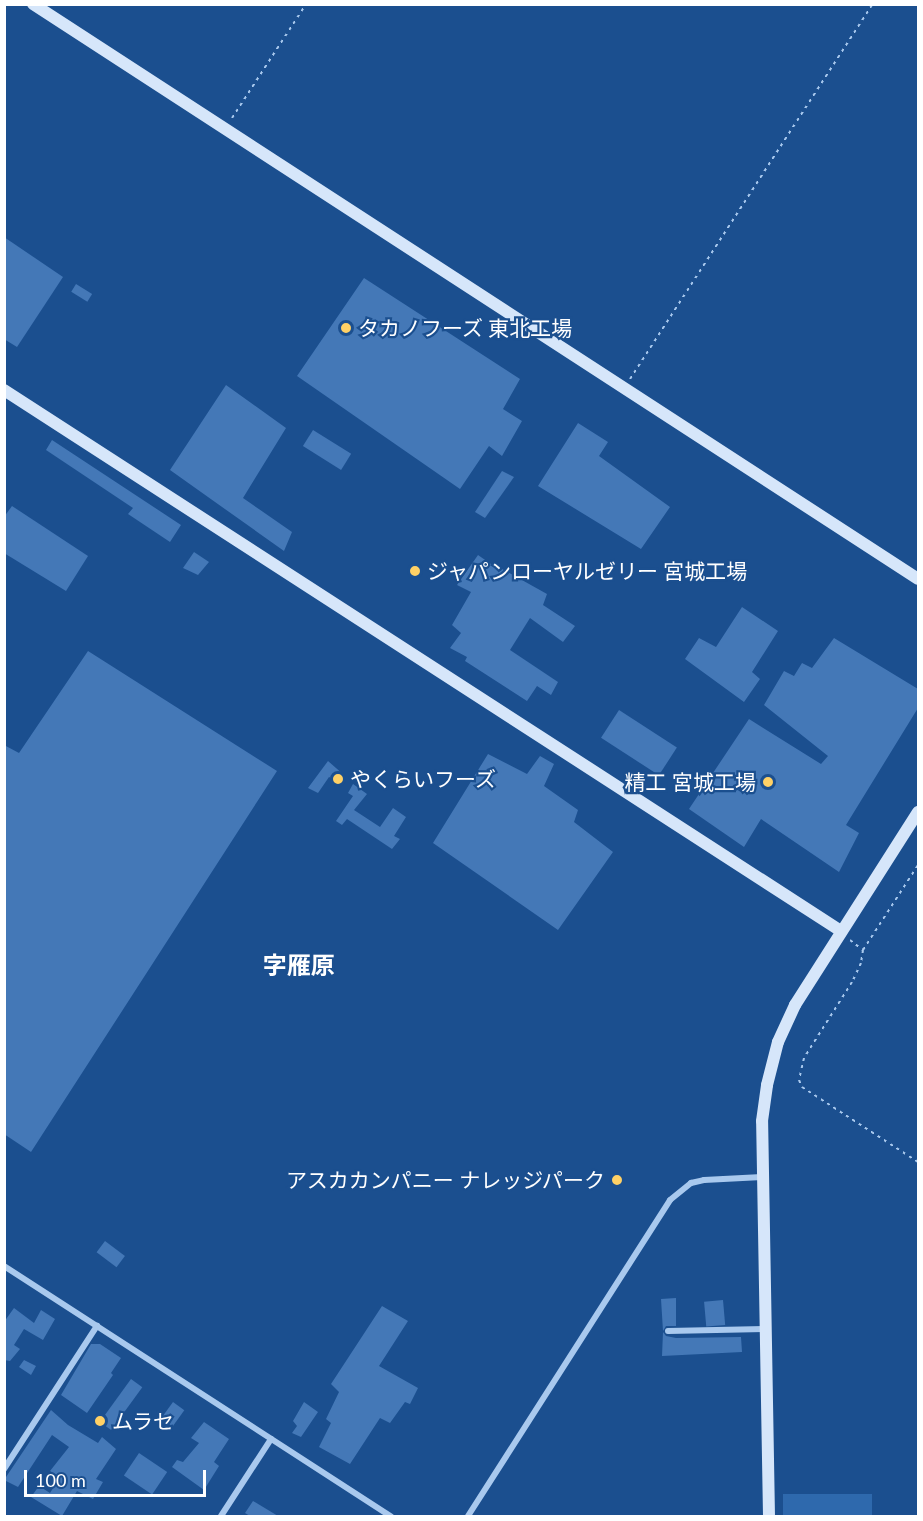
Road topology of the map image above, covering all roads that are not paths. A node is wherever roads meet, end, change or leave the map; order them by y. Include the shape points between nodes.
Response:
1 (33, 4) edge
2 (4, 390) edge
3 (918, 579) edge
4 (918, 812) edge
5 (841, 932) junction
6 (762, 1177) junction
7 (4, 1266) edge
8 (97, 1326) junction
9 (766, 1329) junction
10 (668, 1331) dead end
11 (271, 1439) junction
12 (4, 1469) edge
13 (221, 1516) edge
14 (391, 1516) edge
15 (468, 1516) edge
16 (769, 1516) edge

1 - 3 street
2 - 5 street
4 - 5 street
5 - 6 street via 795,1005 778,1042 762,1121
6 - 9 street
6 - 15 street via 691,1183 670,1200
7 - 8 street
8 - 11 street
8 - 12 street
9 - 10 street
9 - 16 street
11 - 13 street
11 - 14 street

